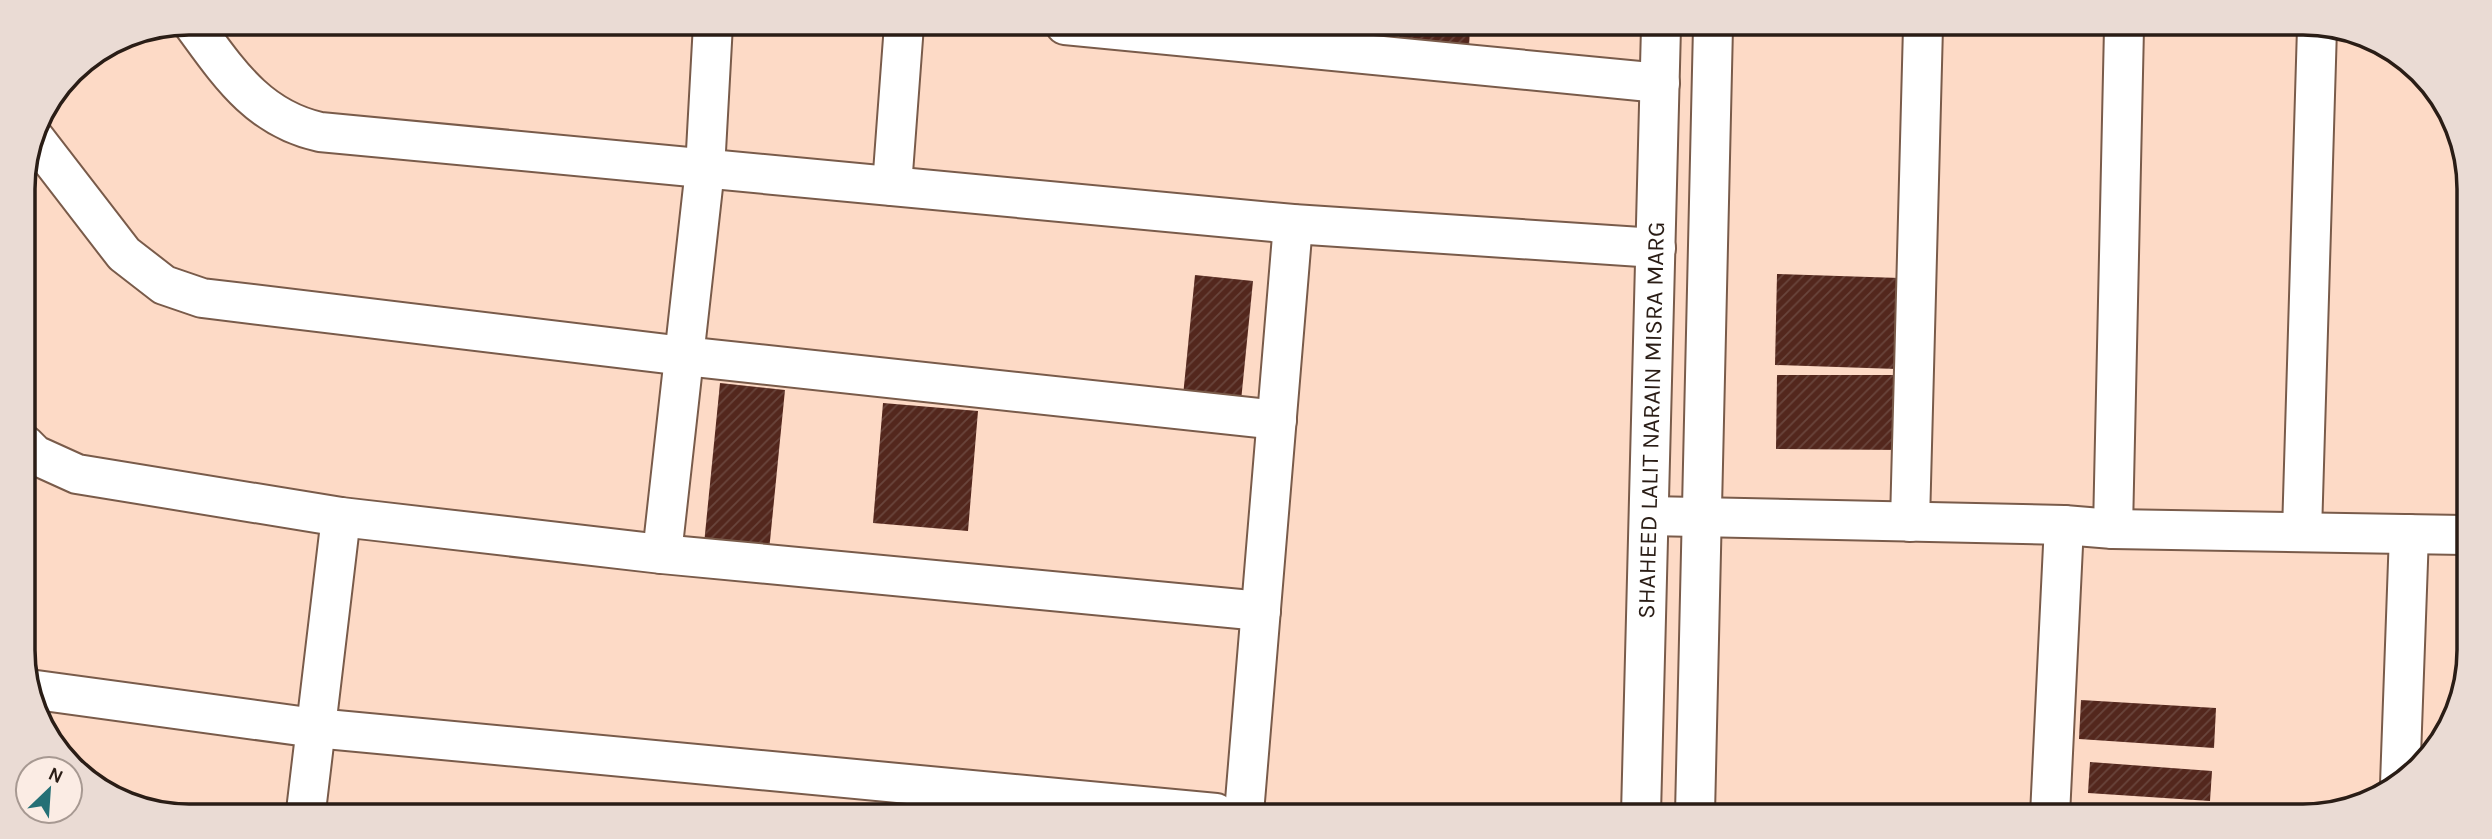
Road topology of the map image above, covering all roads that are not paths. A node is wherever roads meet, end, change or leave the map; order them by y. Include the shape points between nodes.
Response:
1 (201, 35) edge
2 (712, 35) edge
3 (903, 35) edge
4 (1168, 35) edge
5 (1661, 35) edge
6 (1713, 35) edge
7 (1923, 35) edge
8 (2124, 35) edge
9 (2317, 36) edge
10 (1660, 83) junction
11 (41, 146) edge
12 (705, 169) junction
13 (892, 186) junction
14 (1293, 224) junction
15 (1656, 248) junction
16 (684, 356) junction
17 (1277, 420) junction
18 (35, 455) edge
19 (1649, 516) junction
20 (341, 517) junction
21 (1702, 517) junction
22 (1910, 522) junction
23 (2064, 526) junction
24 (2113, 529) junction
25 (2302, 532) junction
26 (2409, 534) junction
27 (2457, 536) edge
28 (662, 554) junction
29 (1261, 611) junction
30 (41, 691) edge
31 (315, 729) junction
32 (2401, 769) edge
33 (307, 804) edge
34 (1119, 804) edge
35 (1245, 804) edge
36 (1641, 804) edge
37 (1695, 804) edge
38 (2051, 804) edge

1 - 12 street via 239,86 299,128
2 - 12 street
3 - 13 street
4 - 10 street
5 - 10 street, SHAHEED LALIT NARAIN MISRA MARG
6 - 21 street, SHAHEED LALIT NARAIN MISRA MARG
7 - 22 street
8 - 24 street
9 - 25 street
10 - 15 street, SHAHEED LALIT NARAIN MISRA MARG
11 - 16 street via 124,254 164,285 202,298
12 - 13 street
12 - 16 street
13 - 14 street
14 - 15 street
14 - 17 street
15 - 19 street, SHAHEED LALIT NARAIN MISRA MARG
16 - 17 street
16 - 28 street
17 - 29 street
18 - 20 street via 78,474
19 - 21 street
19 - 36 street, SHAHEED LALIT NARAIN MISRA MARG
20 - 28 street
20 - 31 street
21 - 22 street
21 - 37 street, SHAHEED LALIT NARAIN MISRA MARG
22 - 23 street
23 - 24 street
23 - 38 street
24 - 25 street
25 - 26 street
26 - 27 street
26 - 32 street
28 - 29 street
29 - 35 street
30 - 31 street
31 - 33 street
31 - 34 street

